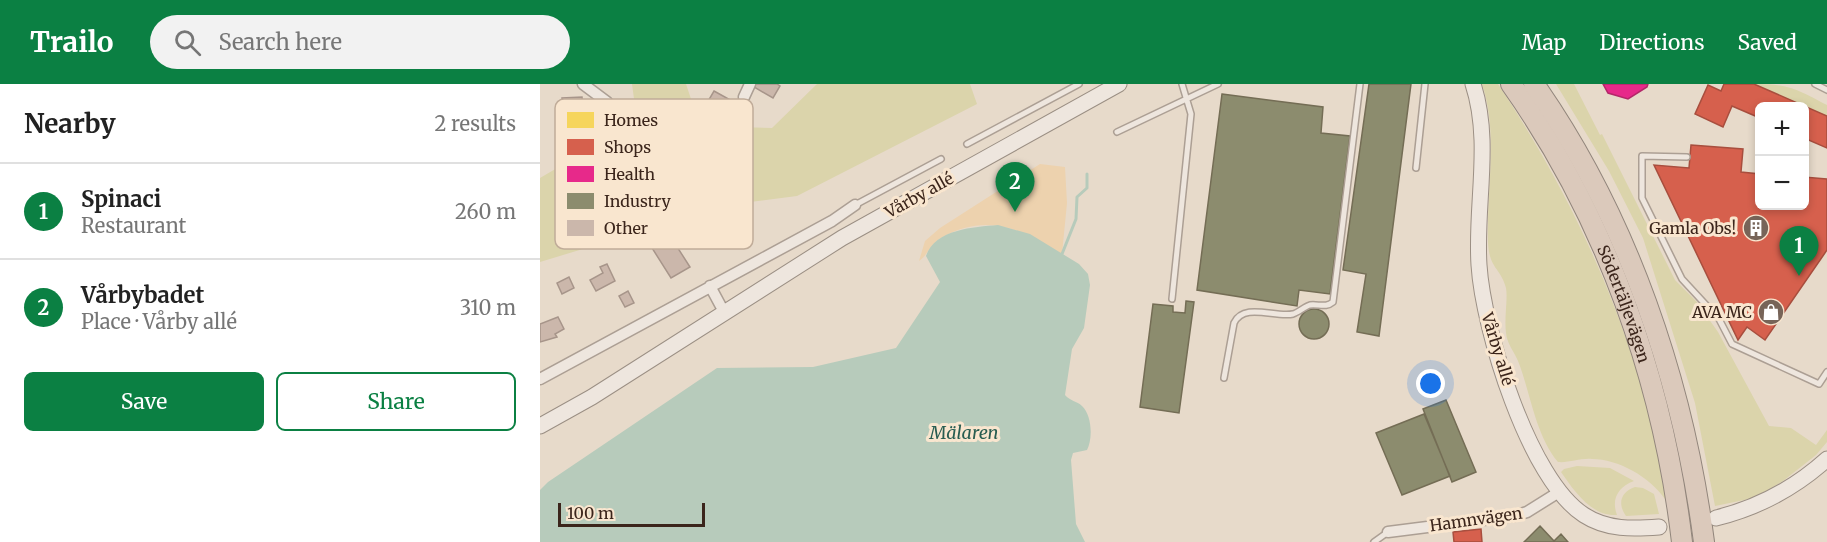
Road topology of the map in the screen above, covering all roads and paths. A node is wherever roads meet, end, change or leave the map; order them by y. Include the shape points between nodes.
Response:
1 (583, 84) edge
2 (750, 84) edge
3 (1079, 84) edge
4 (1119, 84) edge
5 (1183, 84) edge
6 (1218, 84) edge
7 (1360, 84) edge
8 (1425, 84) edge
9 (1473, 84) edge
10 (1511, 84) edge
11 (1534, 84) edge
12 (1815, 84) edge
13 (1827, 90) edge
14 (744, 97) dead end
15 (1188, 98) junction
16 (603, 99) edge
17 (1117, 132) dead end
18 (967, 144) dead end
19 (1687, 157) dead end
20 (941, 159) dead end
21 (1416, 168) dead end
22 (855, 206) joint
23 (710, 286) junction
24 (1172, 299) dead end
25 (724, 312) junction
26 (1826, 374) edge
27 (1224, 378) dead end
28 (540, 379) edge
29 (540, 426) edge
30 (1827, 459) edge
31 (1559, 492) junction
32 (1716, 518) dead end
33 (1659, 527) dead end
34 (1388, 532) joint
35 (1374, 542) edge
36 (1682, 542) edge
37 (1704, 542) edge

1 - 16 street
2 - 14 street
3 - 18 lane
4 - 25 street, Vårby allé via 842,238
5 - 15 lane
6 - 15 lane
7 - 27 lane via 1334,302 1328,306 1311,305 1290,314 1239,315 1234,323
8 - 21 lane
9 - 31 street, Vårby allé via 1481,131 1478,247 1491,335 1521,418
10 - 36 highway, Södertäljevägen via 1579,200 1629,313 1665,437
11 - 37 highway, Södertäljevägen via 1597,191 1647,306 1686,435
12 - 13 lane
15 - 17 lane
15 - 24 lane via 1191,114
19 - 26 lane via 1642,156 1641,198 1682,279 1719,319 1732,344 1819,384
20 - 22 lane
22 - 23 street
23 - 25 street
23 - 28 street
25 - 29 street, Vårby allé
30 - 32 street via 1778,494
31 - 33 street, Vårby allé via 1578,511 1597,522 1620,528
31 - 34 street, Hamnvägen via 1514,516
34 - 35 lane

